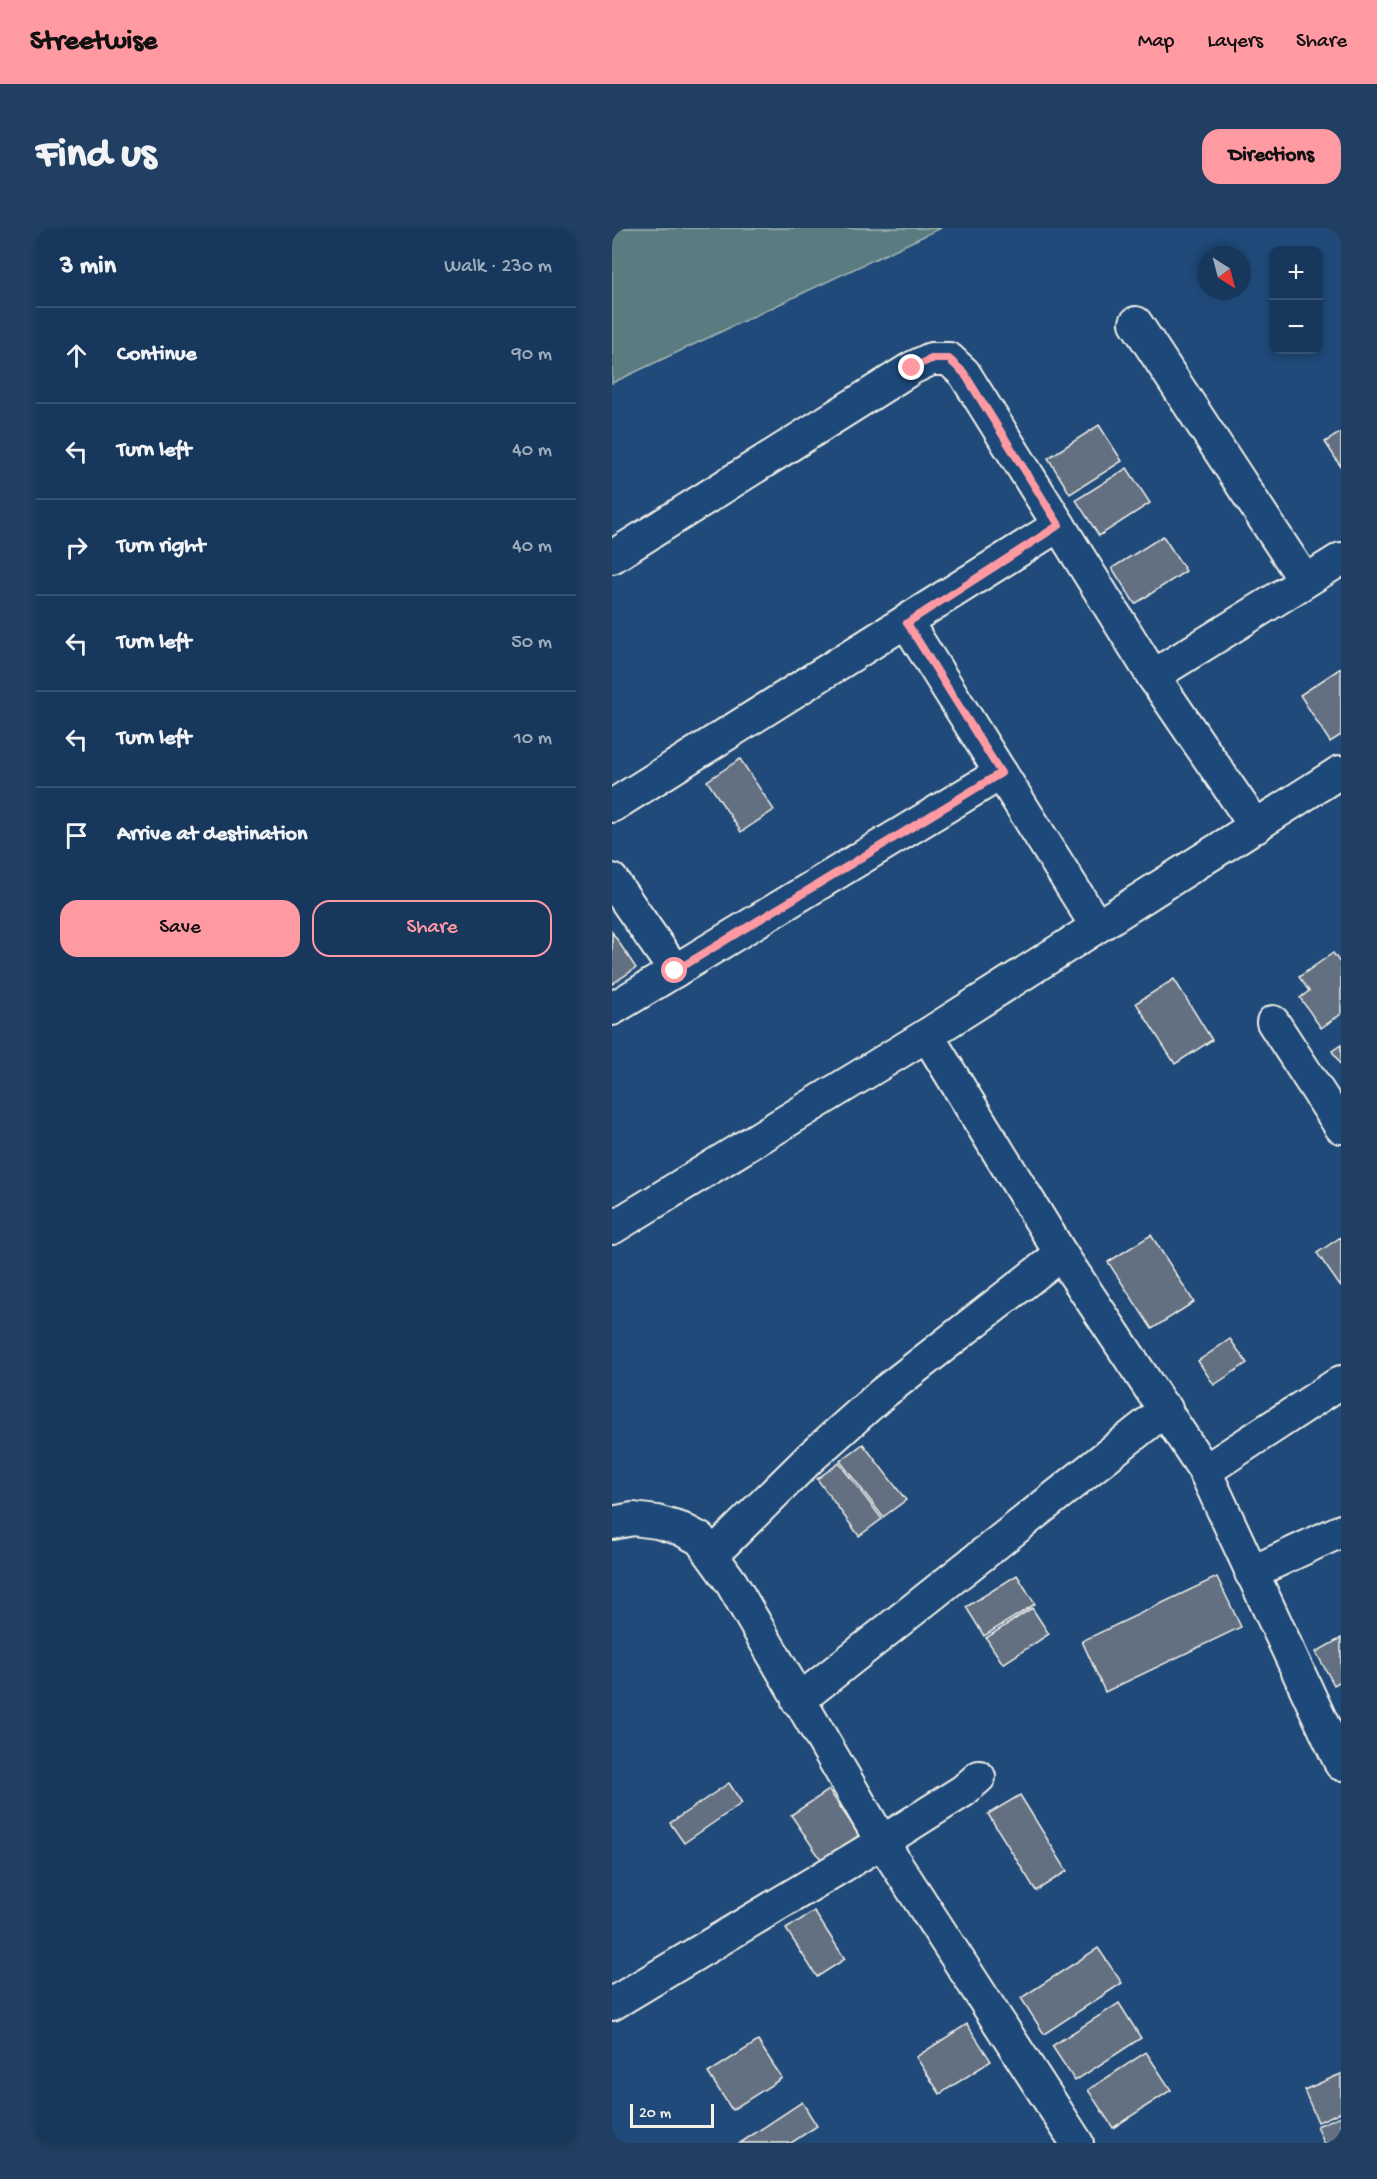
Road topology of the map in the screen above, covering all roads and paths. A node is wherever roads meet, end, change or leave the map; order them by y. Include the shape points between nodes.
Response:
1 (1136, 322) dead end
2 (1059, 525) junction
3 (612, 557) edge
4 (1341, 559) edge
5 (1305, 581) junction
6 (907, 623) junction
7 (1153, 676) junction
8 (1341, 772) edge
9 (1001, 773) junction
10 (612, 806) edge
11 (1256, 827) junction
12 (612, 880) edge
13 (1096, 925) junction
14 (675, 971) junction
15 (612, 1009) edge
16 (1273, 1022) dead end
17 (927, 1035) junction
18 (1341, 1127) edge
19 (616, 1217) edge
20 (1061, 1254) junction
21 (1341, 1382) edge
22 (1166, 1409) junction
23 (1205, 1471) junction
24 (612, 1523) edge
25 (1341, 1531) edge
26 (712, 1554) junction
27 (1251, 1573) junction
28 (798, 1701) junction
29 (1341, 1764) edge
30 (979, 1777) dead end
31 (882, 1842) junction
32 (612, 2004) edge
33 (1077, 2143) edge

1 - 5 street
2 - 3 street via 964,373 949,359 931,359
2 - 6 street
2 - 7 street
4 - 5 street
5 - 7 street
6 - 9 street
6 - 10 street
7 - 11 street
8 - 11 street
9 - 13 street
9 - 14 street
11 - 13 street
12 - 14 street
13 - 17 street
14 - 15 street
16 - 18 street
17 - 19 street
17 - 20 street
20 - 22 street
20 - 26 street via 883,1393
21 - 23 street
22 - 23 street
22 - 28 street
23 - 27 street
24 - 26 street via 633,1519 681,1528 700,1539
25 - 27 street
26 - 28 street
27 - 29 street
28 - 31 street
30 - 31 street
31 - 32 street
31 - 33 street

